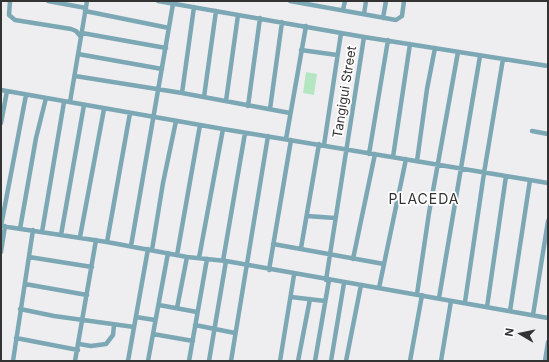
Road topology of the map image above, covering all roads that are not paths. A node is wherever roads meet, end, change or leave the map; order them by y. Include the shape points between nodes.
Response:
1 (10, 1) edge
2 (48, 1) edge
3 (87, 1) edge
4 (158, 1) edge
5 (290, 1) edge
6 (325, 1) edge
7 (345, 1) edge
8 (366, 1) edge
9 (386, 1) edge
10 (404, 1) edge
11 (305, 2) edge
12 (173, 4) junction
13 (194, 7) junction
14 (324, 7) junction
15 (85, 9) junction
16 (344, 10) junction
17 (216, 11) junction
18 (364, 14) junction
19 (238, 15) junction
20 (260, 18) junction
21 (383, 18) junction
22 (282, 22) junction
23 (306, 26) junction
24 (169, 28) junction
25 (341, 33) junction
26 (81, 35) junction
27 (364, 37) junction
28 (388, 40) junction
29 (410, 44) junction
30 (166, 48) junction
31 (434, 48) junction
32 (302, 50) junction
33 (458, 52) junction
34 (78, 54) junction
35 (337, 55) junction
36 (480, 56) junction
37 (503, 59) junction
38 (548, 66) edge
39 (162, 69) junction
40 (75, 76) junction
41 (1, 90) edge
42 (159, 90) junction
43 (7, 91) junction
44 (182, 93) junction
45 (26, 95) junction
46 (46, 98) junction
47 (204, 98) junction
48 (226, 101) junction
49 (67, 102) junction
50 (84, 105) junction
51 (248, 106) junction
52 (104, 109) junction
53 (270, 109) junction
54 (130, 113) junction
55 (290, 113) junction
56 (153, 117) junction
57 (176, 121) junction
58 (1, 123) edge
59 (200, 125) junction
60 (222, 129) junction
61 (532, 131) dead end
62 (245, 133) junction
63 (548, 134) edge
64 (268, 136) junction
65 (289, 139) junction
66 (322, 144) junction
67 (347, 150) junction
68 (369, 154) junction
69 (375, 154) junction
70 (393, 157) junction
71 (406, 159) junction
72 (417, 161) junction
73 (437, 164) junction
74 (462, 169) junction
75 (484, 173) junction
76 (506, 176) junction
77 (530, 180) junction
78 (548, 183) edge
79 (307, 216) junction
80 (335, 218) junction
81 (548, 221) edge
82 (2, 226) edge
83 (20, 229) junction
84 (33, 230) junction
85 (42, 232) junction
86 (61, 235) junction
87 (80, 237) junction
88 (96, 240) junction
89 (107, 242) junction
90 (273, 244) junction
91 (132, 246) junction
92 (301, 248) junction
93 (150, 249) junction
94 (1, 252) edge
95 (168, 253) junction
96 (330, 254) junction
97 (177, 255) junction
98 (29, 257) junction
99 (187, 257) junction
100 (199, 258) junction
101 (353, 258) junction
102 (207, 259) junction
103 (224, 261) junction
104 (384, 264) junction
105 (247, 265) junction
106 (92, 267) junction
107 (268, 270) junction
108 (294, 275) junction
109 (328, 280) junction
110 (344, 283) junction
111 (25, 284) junction
112 (361, 285) junction
113 (379, 288) junction
114 (87, 295) junction
115 (419, 295) junction
116 (291, 296) junction
117 (439, 298) junction
118 (310, 299) junction
119 (325, 301) junction
120 (451, 301) junction
121 (465, 302) junction
122 (158, 305) junction
123 (487, 307) junction
124 (178, 308) junction
125 (20, 309) junction
126 (510, 311) junction
127 (198, 312) junction
128 (533, 315) junction
129 (136, 317) junction
130 (548, 318) edge
131 (83, 320) junction
132 (155, 320) junction
133 (114, 325) junction
134 (195, 325) junction
135 (134, 327) junction
136 (214, 330) junction
137 (235, 333) junction
138 (153, 334) junction
139 (16, 338) junction
140 (192, 341) junction
141 (548, 342) edge
142 (79, 344) junction
143 (78, 350) junction
144 (13, 361) edge
145 (76, 361) edge
146 (128, 361) edge
147 (148, 361) edge
148 (189, 361) edge
149 (209, 361) edge
150 (231, 361) edge
151 (280, 361) edge
152 (298, 361) edge
153 (315, 361) edge
154 (331, 361) edge
155 (346, 361) edge
156 (410, 361) edge
157 (441, 361) edge
158 (544, 361) edge

1 - 26 street via 9,15 15,20 71,29
2 - 15 street
3 - 15 street
4 - 12 street
5 - 11 street
6 - 14 street
7 - 16 street
8 - 18 street
9 - 21 street
10 - 21 street via 400,18
11 - 14 street
12 - 13 street
12 - 24 street
13 - 17 street
13 - 44 street
14 - 16 street
15 - 24 street
15 - 26 street
16 - 18 street
17 - 19 street
17 - 47 street
18 - 21 street
19 - 20 street
19 - 48 street
20 - 22 street
20 - 51 street
22 - 23 street
22 - 53 street
23 - 25 street
23 - 32 street
24 - 30 street
25 - 27 street
25 - 35 street
26 - 30 street
26 - 34 street
27 - 28 street
27 - 67 street, Tangigui Street
28 - 29 street
28 - 68 street
29 - 31 street
29 - 70 street
30 - 39 street
31 - 33 street
31 - 72 street
32 - 35 street
32 - 55 street
33 - 36 street
33 - 73 street
34 - 39 street
34 - 40 street
35 - 66 street
36 - 37 street
36 - 74 street
37 - 38 street
37 - 75 street
39 - 42 street
40 - 42 street
40 - 49 street
41 - 43 street
42 - 44 street
42 - 56 street
43 - 45 street
43 - 58 street
44 - 47 street
45 - 46 street
45 - 82 street
46 - 49 street
46 - 83 street via 36,138
47 - 48 street
48 - 51 street
49 - 50 street
49 - 85 street
50 - 52 street
50 - 86 street
51 - 53 street
52 - 54 street
52 - 87 street
53 - 55 street
54 - 56 street
54 - 89 street
55 - 65 street
56 - 57 street
56 - 91 street
57 - 59 street
57 - 93 street
59 - 60 street
59 - 97 street
60 - 62 street
60 - 100 street
61 - 63 street
62 - 64 street
62 - 103 street
64 - 65 street
64 - 105 street
65 - 66 street
65 - 90 street
66 - 67 street
66 - 79 street
67 - 68 street
67 - 80 street, Tangigui Street
68 - 69 street
69 - 70 street
69 - 101 street
70 - 71 street
71 - 72 street
71 - 104 street
72 - 73 street
73 - 74 street
73 - 115 street
74 - 75 street
74 - 117 street
75 - 76 street
75 - 121 street
76 - 77 street
76 - 123 street
77 - 78 street
77 - 126 street
79 - 80 street
79 - 92 street
80 - 96 street, Tangigui Street
81 - 128 street
82 - 83 street
82 - 94 street
83 - 84 street
84 - 85 street
84 - 98 street
85 - 86 street
86 - 87 street
87 - 88 street
88 - 89 street
88 - 106 street
89 - 91 street
90 - 92 street
90 - 107 street
91 - 93 street
92 - 96 street
93 - 95 street
93 - 129 street
95 - 97 street
95 - 122 street
96 - 101 street
96 - 109 street, Tangigui Street
97 - 99 street
98 - 106 street
98 - 111 street
99 - 100 street
99 - 124 street
100 - 102 street
101 - 104 street
102 - 103 street
102 - 127 street
103 - 105 street
103 - 136 street
104 - 113 street
105 - 107 street
105 - 137 street
106 - 114 street
107 - 108 street
108 - 109 street
108 - 116 street
109 - 110 street
109 - 119 street, Tangigui Street
110 - 112 street
110 - 154 street
111 - 114 street
111 - 125 street
112 - 113 street
112 - 155 street
113 - 115 street
114 - 131 street
115 - 117 street
115 - 156 street
116 - 118 street
116 - 151 street
117 - 120 street
118 - 119 street
118 - 152 street
119 - 153 street, Tangigui Street
120 - 121 street
120 - 157 street
121 - 123 street
122 - 124 street
122 - 132 street
123 - 126 street
124 - 127 street
125 - 131 street
125 - 139 street
126 - 128 street
127 - 134 street
128 - 130 street
129 - 132 street
129 - 135 street
131 - 133 street
131 - 142 street
132 - 138 street
133 - 135 street
133 - 142 street via 111,338 106,344
134 - 136 street
134 - 140 street
135 - 146 street
136 - 137 street
136 - 149 street
137 - 150 street
138 - 140 street
138 - 147 street
139 - 143 street
139 - 144 street
140 - 148 street
141 - 158 street
142 - 143 street
143 - 145 street

